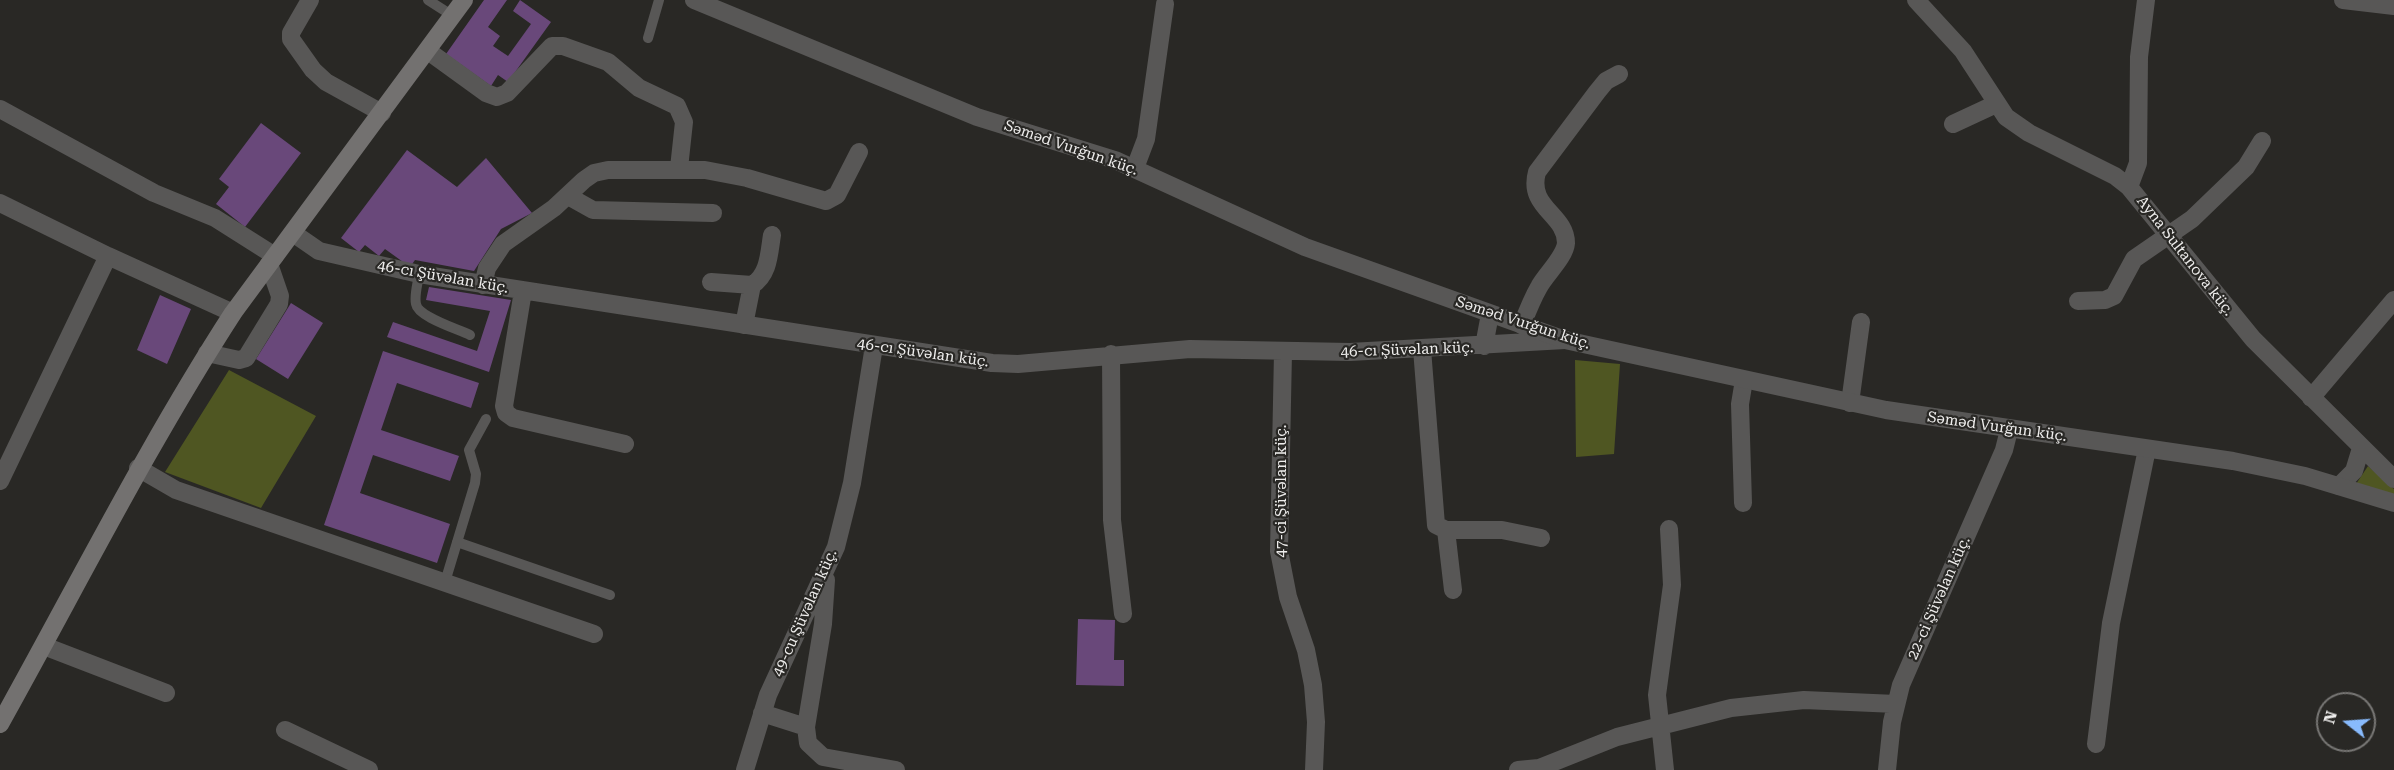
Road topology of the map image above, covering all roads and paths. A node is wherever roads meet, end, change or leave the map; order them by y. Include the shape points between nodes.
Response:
1 (310, 0) edge
2 (428, 0) edge
3 (464, 0) edge
4 (659, 0) edge
5 (694, 0) edge
6 (1916, 0) edge
7 (2146, 0) edge
8 (2343, 0) edge
9 (1165, 4) dead end
10 (2394, 6) edge
11 (453, 16) junction
12 (648, 38) dead end
13 (428, 51) junction
14 (1619, 74) dead end
15 (1996, 104) junction
16 (0, 109) edge
17 (382, 113) junction
18 (1953, 124) dead end
19 (2262, 141) dead end
20 (859, 152) dead end
21 (679, 168) junction
22 (1135, 168) junction
23 (2129, 187) junction
24 (568, 196) junction
25 (0, 203) edge
26 (712, 213) dead end
27 (293, 233) junction
28 (772, 235) dead end
29 (2168, 235) junction
30 (108, 256) junction
31 (272, 260) junction
32 (419, 274) junction
33 (711, 282) dead end
34 (483, 285) junction
35 (752, 285) junction
36 (523, 291) junction
37 (2394, 300) edge
38 (2078, 301) dead end
39 (233, 313) junction
40 (1490, 315) junction
41 (1861, 322) dead end
42 (744, 325) junction
43 (1522, 325) junction
44 (470, 335) dead end
45 (1565, 340) junction
46 (874, 346) junction
47 (1484, 346) junction
48 (1422, 349) junction
49 (1283, 352) junction
50 (207, 353) junction
51 (1111, 354) junction
52 (1744, 380) junction
53 (2311, 398) junction
54 (1850, 403) junction
55 (486, 419) dead end
56 (2009, 430) junction
57 (626, 444) dead end
58 (2361, 448) junction
59 (2147, 449) junction
60 (138, 468) junction
61 (2394, 479) edge
62 (0, 481) edge
63 (2339, 486) junction
64 (1743, 503) dead end
65 (2394, 503) edge
66 (1669, 529) dead end
67 (1446, 530) junction
68 (1541, 538) dead end
69 (457, 542) junction
70 (826, 572) junction
71 (445, 582) junction
72 (1453, 591) dead end
73 (610, 595) dead end
74 (1123, 614) dead end
75 (594, 634) dead end
76 (44, 646) junction
77 (166, 693) dead end
78 (1896, 704) junction
79 (762, 713) junction
80 (0, 724) edge
81 (806, 727) junction
82 (1660, 728) junction
83 (285, 730) dead end
84 (2096, 744) dead end
85 (821, 764) edge
86 (346, 765) edge
87 (369, 770) edge
88 (745, 770) edge
89 (892, 770) edge
90 (1314, 770) edge
91 (1518, 770) edge
92 (1665, 770) edge
93 (1887, 770) edge

1 - 17 street via 291,39 326,81
2 - 11 lane
3 - 11 main road
4 - 12 lane
5 - 22 street, Səməd Vurğun küç. via 977,117
6 - 15 street, Ayna Sultanova küç. via 1963,51
7 - 23 street via 2139,57 2138,163
8 - 10 street
9 - 22 street via 1146,139
11 - 13 main road
13 - 17 main road
13 - 21 street via 486,93 498,97 507,93 552,46 563,46 608,62 632,83 669,100 682,113
14 - 43 street via 1606,81 1537,172 1535,194 1565,236 1566,245 1539,287
15 - 18 street
15 - 23 street, Ayna Sultanova küç. via 2029,134
16 - 31 street via 154,194 215,218
17 - 27 main road
19 - 29 street via 2235,179 2192,219
20 - 21 street via 837,195 826,201 726,173
21 - 24 street via 601,171 584,180
22 - 40 street, Səməd Vurğun küç. via 1305,247
23 - 29 street, Ayna Sultanova küç.
24 - 26 street via 593,210
24 - 34 street via 503,244 487,268
25 - 30 street
27 - 31 main road
27 - 32 street, 46-cı Şüvəlan küç. via 331,255
28 - 35 street via 765,273
29 - 38 street via 2134,259 2114,296
29 - 53 street, Ayna Sultanova küç. via 2231,315
30 - 39 street
30 - 62 street
31 - 39 main road
31 - 50 street via 279,304 246,358
32 - 34 street, 46-cı Şüvəlan küç.
32 - 44 lane via 417,308 424,315
33 - 35 street
34 - 36 street, 46-cı Şüvəlan küç.
35 - 42 street
36 - 42 street, 46-cı Şüvəlan küç.
36 - 57 street via 506,413 513,418
37 - 53 street
39 - 50 main road
40 - 43 street, Səməd Vurğun küç.
40 - 47 street
41 - 54 street
42 - 46 street, 46-cı Şüvəlan küç.
43 - 45 street, Səməd Vurğun küç.
45 - 47 street, 46-cı Şüvəlan küç.
45 - 52 street, Səməd Vurğun küç.
46 - 51 street, 46-cı Şüvəlan küç. via 1004,364
46 - 70 street, 49-cu Şüvəlan küç. via 852,483
47 - 48 street, 46-cı Şüvəlan küç.
48 - 49 street, 46-cı Şüvəlan küç.
48 - 67 street via 1434,521
49 - 51 street, 46-cı Şüvəlan küç. via 1211,348
49 - 90 street, 47-ci Şüvəlan küç. via 1280,551 1288,597 1313,685
50 - 60 main road
51 - 74 street via 1112,520
52 - 54 street, Səməd Vurğun küç.
52 - 64 street via 1740,404
53 - 58 street, Ayna Sultanova küç.
54 - 56 street, Səməd Vurğun küç.
55 - 69 lane via 469,450 476,474
56 - 59 street, Səməd Vurğun küç.
56 - 78 street, 22-ci Şüvəlan küç. via 2004,450
58 - 61 street, Ayna Sultanova küç.
58 - 63 street via 2354,471
59 - 63 street, Səməd Vurğun küç. via 2233,460
59 - 84 street via 2111,622
60 - 71 street via 176,490
60 - 76 main road
63 - 65 street, Səməd Vurğun küç.
66 - 82 street via 1672,585 1657,695
67 - 68 street via 1502,530
67 - 72 street
69 - 71 lane
69 - 73 lane
70 - 79 street, 49-cu Şüvəlan küç.
70 - 81 street via 823,624
71 - 75 street
76 - 77 street
76 - 80 main road
78 - 82 street via 1777,701 1731,708
78 - 93 street, 22-ci Şüvəlan küç.
79 - 81 street
79 - 88 street, 49-cu Şüvəlan küç.
81 - 85 street via 808,743
82 - 91 street via 1599,742 1539,768
82 - 92 street
83 - 86 street
85 - 89 street
86 - 87 street

